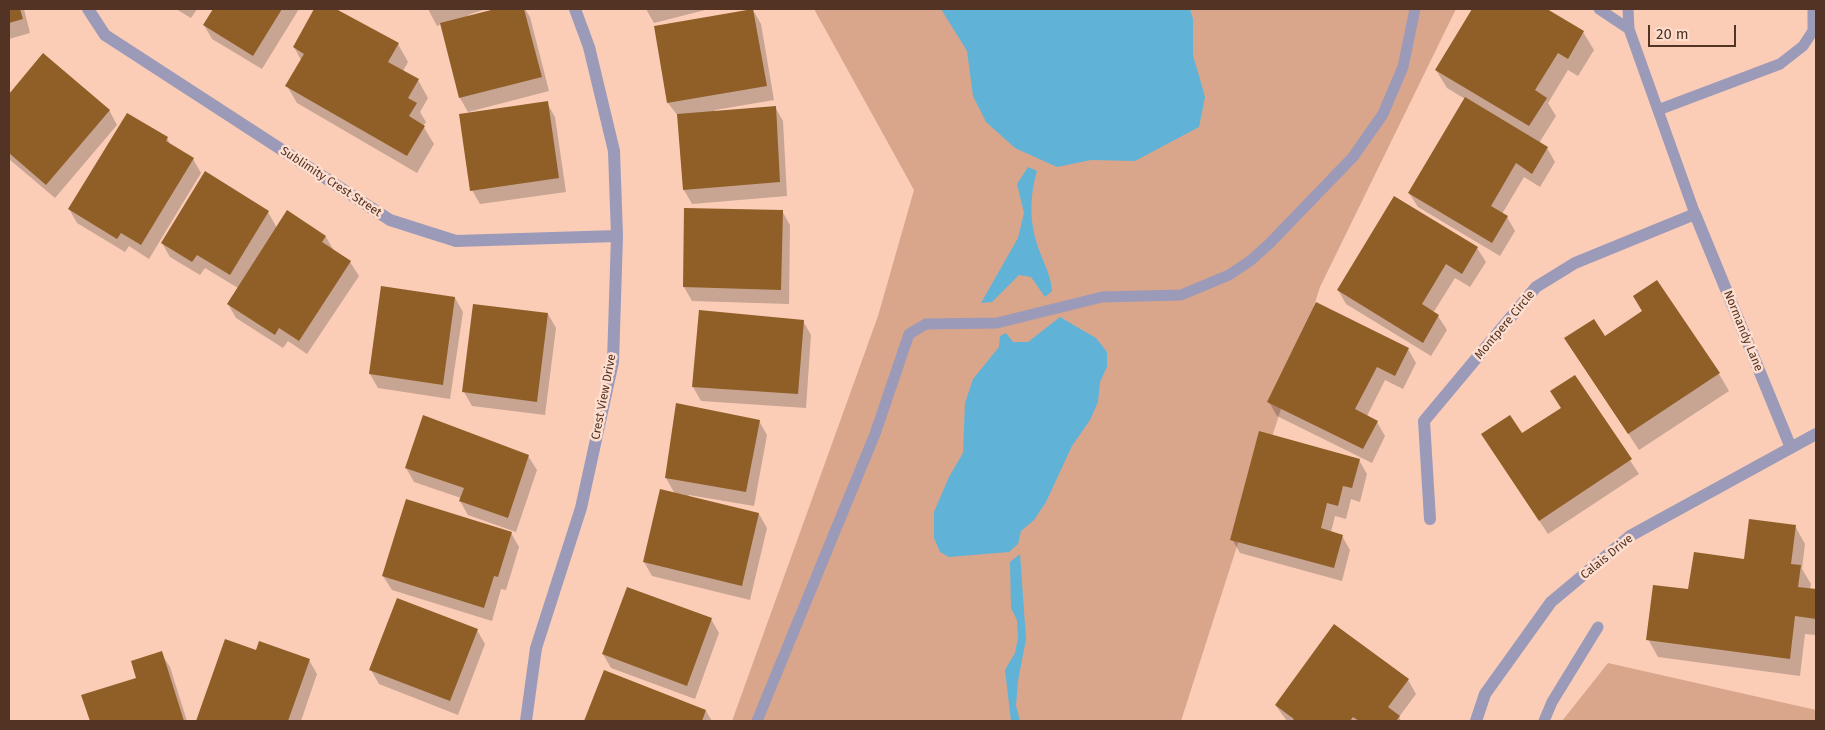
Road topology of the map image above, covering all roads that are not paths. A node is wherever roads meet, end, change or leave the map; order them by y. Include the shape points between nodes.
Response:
1 (88, 9) edge
2 (575, 9) edge
3 (1414, 9) edge
4 (1599, 9) edge
5 (1628, 9) edge
6 (1814, 9) edge
7 (1629, 29) junction
8 (1658, 110) junction
9 (1695, 214) junction
10 (617, 236) junction
11 (1816, 434) edge
12 (1790, 448) junction
13 (1430, 519) dead end
14 (1598, 627) dead end
15 (526, 721) edge
16 (758, 721) edge
17 (1476, 721) edge
18 (1544, 721) edge

1 - 10 street, Sublimity Crest Street via 105,35 390,220 456,241
2 - 10 street, Crest View Drive via 589,47 614,150
3 - 16 lane via 1403,67 1382,114 1358,150 1270,244 1229,275 1181,295 1102,297 997,324 926,324 908,334 875,434
4 - 7 lane
5 - 7 lane
6 - 8 lane via 1813,31 1804,46 1780,64
7 - 8 lane
8 - 9 lane
9 - 12 street, Normandy Lane
9 - 13 street, Montpere Circle via 1576,262 1536,287 1424,421
10 - 15 street, Crest View Drive via 613,362 581,508 536,648
11 - 12 street, Calais Drive
12 - 17 street, Calais Drive via 1630,536 1551,602 1485,694
14 - 18 lane via 1552,702

